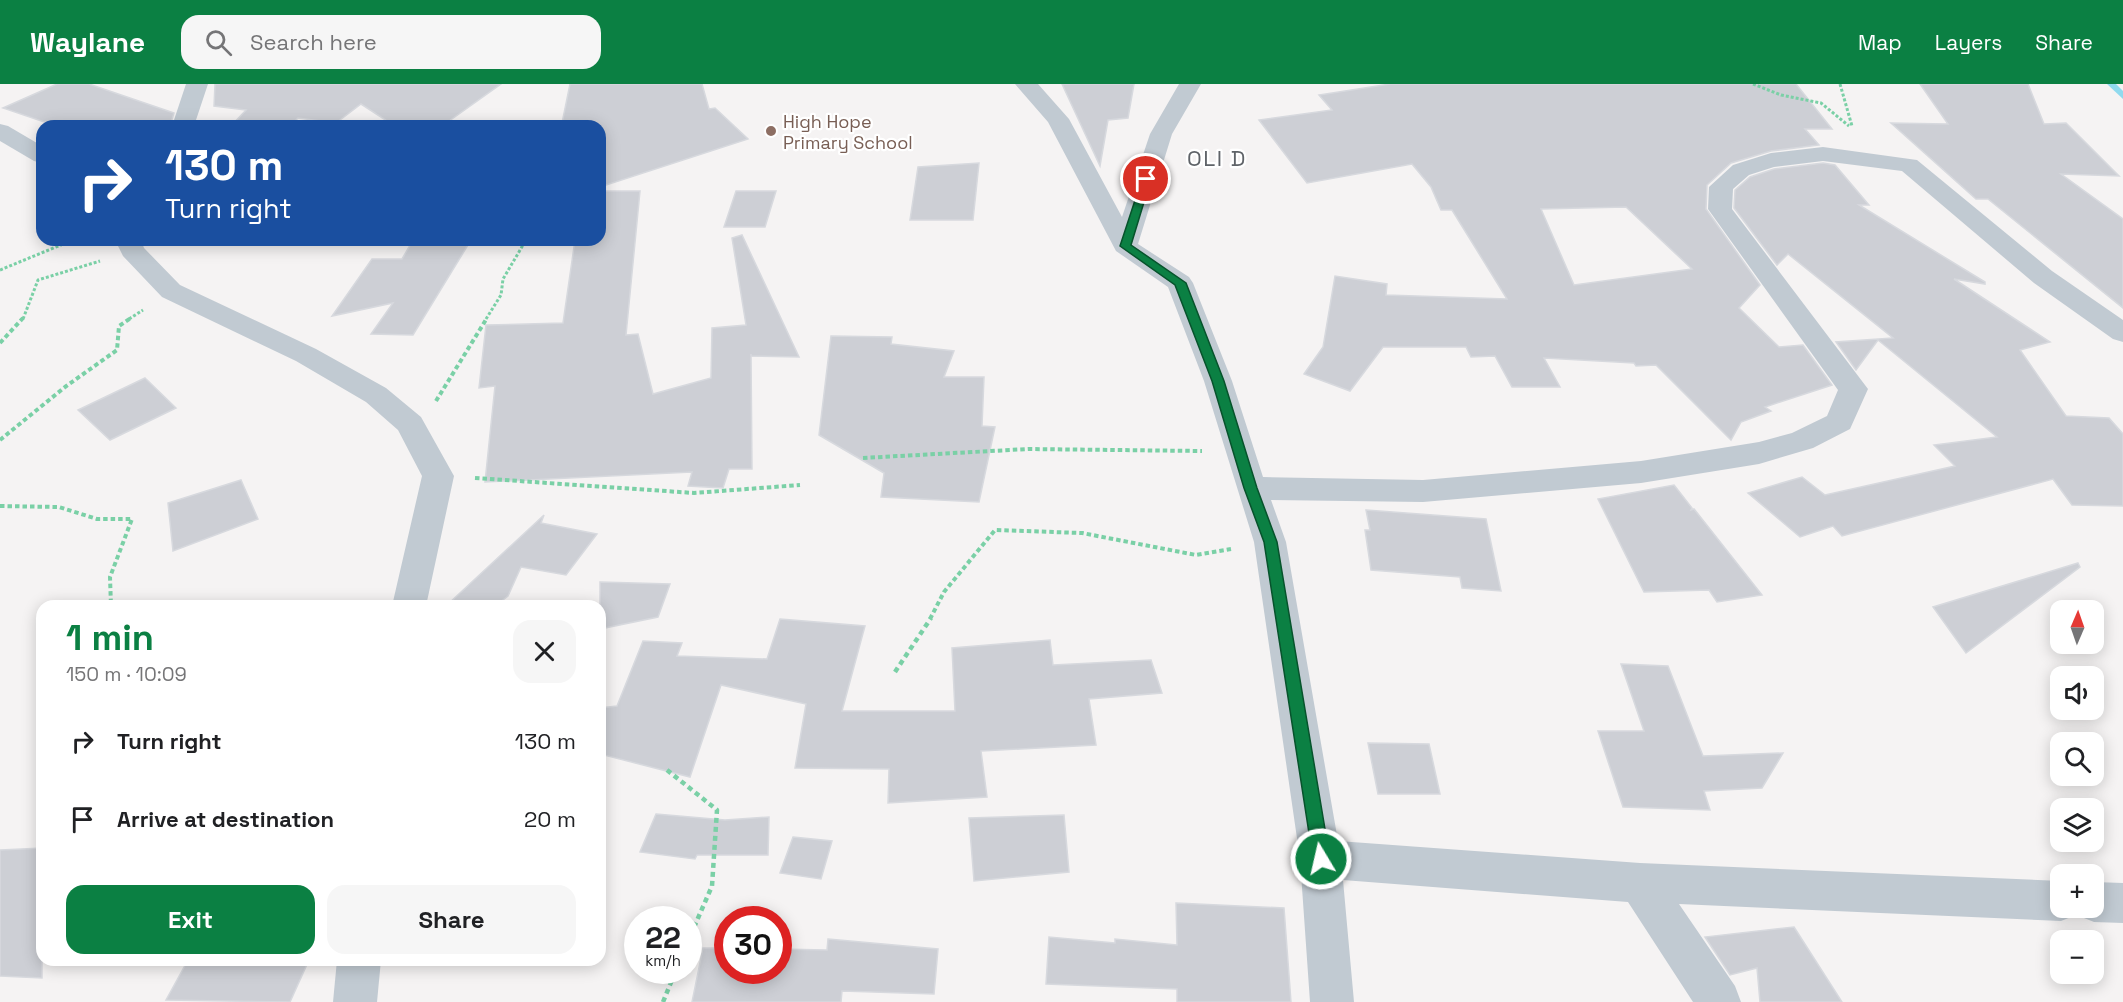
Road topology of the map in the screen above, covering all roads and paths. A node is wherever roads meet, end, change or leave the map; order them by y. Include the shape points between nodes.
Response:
1 (197, 84) edge
2 (1026, 84) edge
3 (1190, 84) edge
4 (1753, 84) edge
5 (1840, 84) edge
6 (185, 120) edge
7 (0, 131) edge
8 (36, 152) edge
9 (58, 246) edge
10 (127, 246) edge
11 (134, 246) edge
12 (522, 246) edge
13 (1125, 246) junction
14 (0, 270) edge
15 (171, 291) junction
16 (2123, 333) edge
17 (0, 343) edge
18 (410, 424) junction
19 (0, 440) edge
20 (1242, 453) junction
21 (863, 458) dead end
22 (438, 476) junction
23 (800, 485) dead end
24 (1251, 488) junction
25 (0, 506) edge
26 (1270, 542) junction
27 (111, 600) edge
28 (411, 600) edge
29 (895, 672) dead end
30 (667, 770) dead end
31 (1321, 859) junction
32 (1640, 883) junction
33 (2050, 901) edge
34 (2104, 902) edge
35 (2123, 903) edge
36 (702, 909) edge
37 (358, 966) edge
38 (670, 984) edge
39 (355, 1002) edge
40 (663, 1002) edge
41 (1332, 1002) edge
42 (1719, 1002) edge

1 - 6 street
2 - 13 street via 1058,120
3 - 13 street via 1161,134
4 - 5 path via 1781,95 1821,103 1854,130
7 - 8 street
9 - 14 path
10 - 17 path via 38,280 22,321
11 - 15 street
12 - 18 path via 477,338 434,404
13 - 20 street via 1180,283
15 - 18 street via 306,355 375,395
15 - 19 path via 119,326 117,350
16 - 24 street via 2043,277 1909,165 1823,154 1771,160 1741,170 1720,187 1720,209 1853,389 1839,422 1802,441 1759,453 1641,472 1423,491
18 - 22 street
20 - 21 path via 1028,449
20 - 24 street
22 - 23 path via 694,493
22 - 28 street
24 - 26 street
25 - 27 path via 58,507 97,519 132,519 110,577
26 - 29 path via 1196,555 1082,533 995,530 944,592
26 - 31 street
30 - 36 path via 717,810 712,886
31 - 32 street
31 - 41 street
32 - 33 street
32 - 42 street
34 - 35 street
37 - 39 street
38 - 40 path

